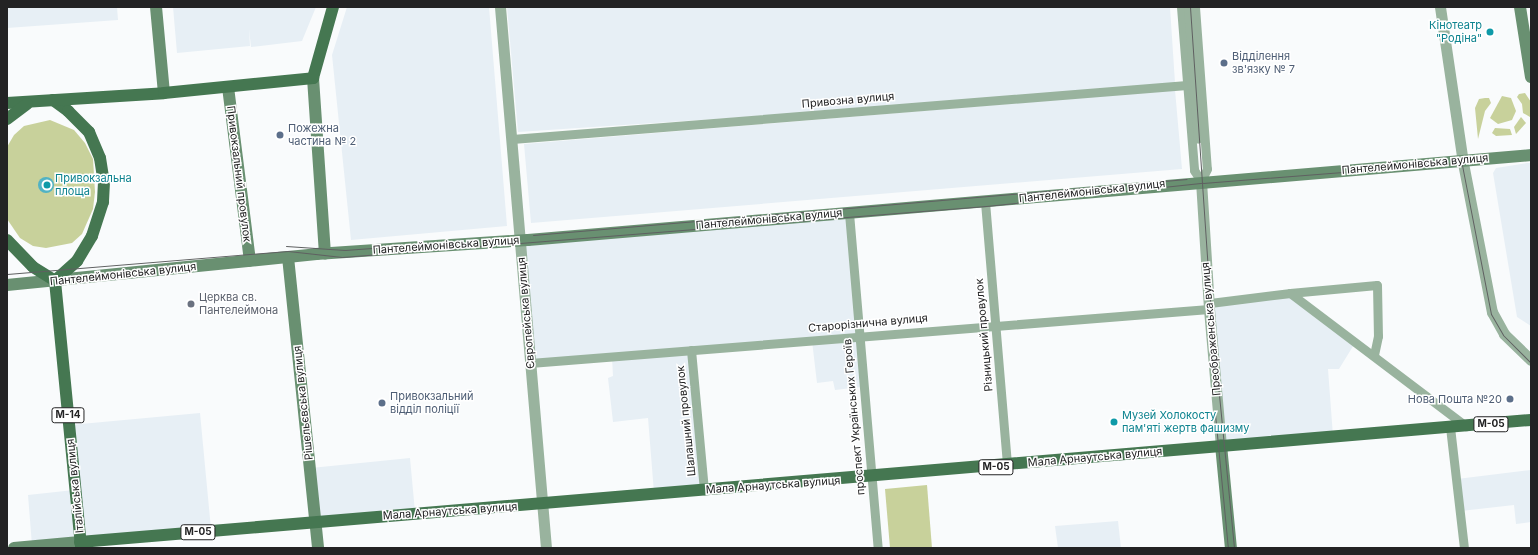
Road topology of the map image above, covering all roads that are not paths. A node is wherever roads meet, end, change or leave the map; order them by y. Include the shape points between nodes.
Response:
1 (156, 7) edge
2 (333, 7) edge
3 (500, 7) edge
4 (1180, 7) edge
5 (1188, 7) edge
6 (1195, 7) edge
7 (1440, 7) edge
8 (1520, 7) edge
9 (1531, 77) edge
10 (313, 78) junction
11 (1187, 85) junction
12 (228, 87) junction
13 (164, 93) junction
14 (53, 100) junction
15 (7, 103) edge
16 (27, 104) junction
17 (7, 119) edge
18 (512, 139) junction
19 (1531, 154) edge
20 (1463, 160) junction
21 (1201, 181) junction
22 (985, 202) junction
23 (849, 213) junction
24 (7, 240) edge
25 (520, 240) junction
26 (325, 254) junction
27 (288, 257) junction
28 (250, 261) junction
29 (55, 281) junction
30 (7, 285) edge
31 (1290, 293) junction
32 (1209, 310) junction
33 (996, 325) junction
34 (859, 336) junction
35 (691, 350) junction
36 (1374, 355) junction
37 (1531, 360) edge
38 (530, 363) junction
39 (1531, 420) edge
40 (1466, 426) junction
41 (1450, 427) junction
42 (1222, 445) junction
43 (1007, 466) junction
44 (871, 478) junction
45 (704, 490) junction
46 (543, 504) junction
47 (315, 522) junction
48 (81, 545) edge
49 (14, 548) edge
50 (318, 548) edge
51 (546, 548) edge
52 (878, 548) edge
53 (1231, 548) edge
54 (1464, 548) edge

1 - 13 main road
2 - 10 main road
3 - 18 street, Європейська вулиця
4 - 11 street, Преображенська вулиця
5 - 21 street, Преображенська вулиця
6 - 21 street, Преображенська вулиця via 1207,169
7 - 20 street
8 - 9 main road
10 - 12 main road
10 - 26 main road
11 - 18 street, Привозна вулиця
11 - 21 street, Преображенська вулиця via 1194,170
12 - 13 main road
12 - 28 main road, Привокзальний провулок
13 - 14 main road
14 - 16 main road
14 - 29 main road via 89,132 100,158 104,182 103,202 92,236 77,261
15 - 16 main road
16 - 17 main road
18 - 25 street, Європейська вулиця
19 - 20 main road, Пантелеймонівська вулиця
20 - 21 main road, Пантелеймонівська вулиця
20 - 37 street via 1492,312 1504,334
21 - 22 main road, Пантелеймонівська вулиця
21 - 32 street, Преображенська вулиця
22 - 23 main road, Пантелеймонівська вулиця
22 - 33 street, Різницький провулок
23 - 25 main road, Пантелеймонівська вулиця
23 - 34 street, проспект Українських Героїв
24 - 29 main road via 33,267
25 - 26 main road, Пантелеймонівська вулиця
25 - 38 street, Європейська вулиця
26 - 27 main road, Пантелеймонівська вулиця
27 - 28 main road, Пантелеймонівська вулиця
27 - 47 main road, Рішельєвська вулиця
28 - 29 main road, Пантелеймонівська вулиця
29 - 30 main road, Пантелеймонівська вулиця
29 - 48 main road, Італійська вулиця / М-14
31 - 32 street via 1210,304
31 - 36 street
31 - 36 street via 1377,285 1378,336
32 - 33 street, Старорізнична вулиця
32 - 42 street, Преображенська вулиця
33 - 34 street, Старорізнична вулиця
33 - 43 street, Різницький провулок
34 - 35 street, Старорізнична вулиця
34 - 44 street, проспект Українських Героїв
35 - 38 street, Старорізнична вулиця
35 - 45 street, Шалашний провулок
36 - 40 street
38 - 46 street, Європейська вулиця
39 - 40 main road, Мала Арнаутська вулиця / М-05
40 - 41 main road, Мала Арнаутська вулиця / М-05
41 - 42 main road, Мала Арнаутська вулиця / М-05
41 - 54 street
42 - 43 main road, Мала Арнаутська вулиця / М-05
42 - 53 main road, Преображенська вулиця
43 - 44 main road, Мала Арнаутська вулиця / М-05
44 - 45 main road, Мала Арнаутська вулиця / М-05
44 - 52 street, проспект Українських Героїв
45 - 46 main road, Мала Арнаутська вулиця / М-05
46 - 47 main road, Мала Арнаутська вулиця / М-05
46 - 51 street, Європейська вулиця
47 - 48 main road, Мала Арнаутська вулиця / М-05
47 - 50 main road, Рішельєвська вулиця
48 - 49 main road, Мала Арнаутська вулиця / М-05

